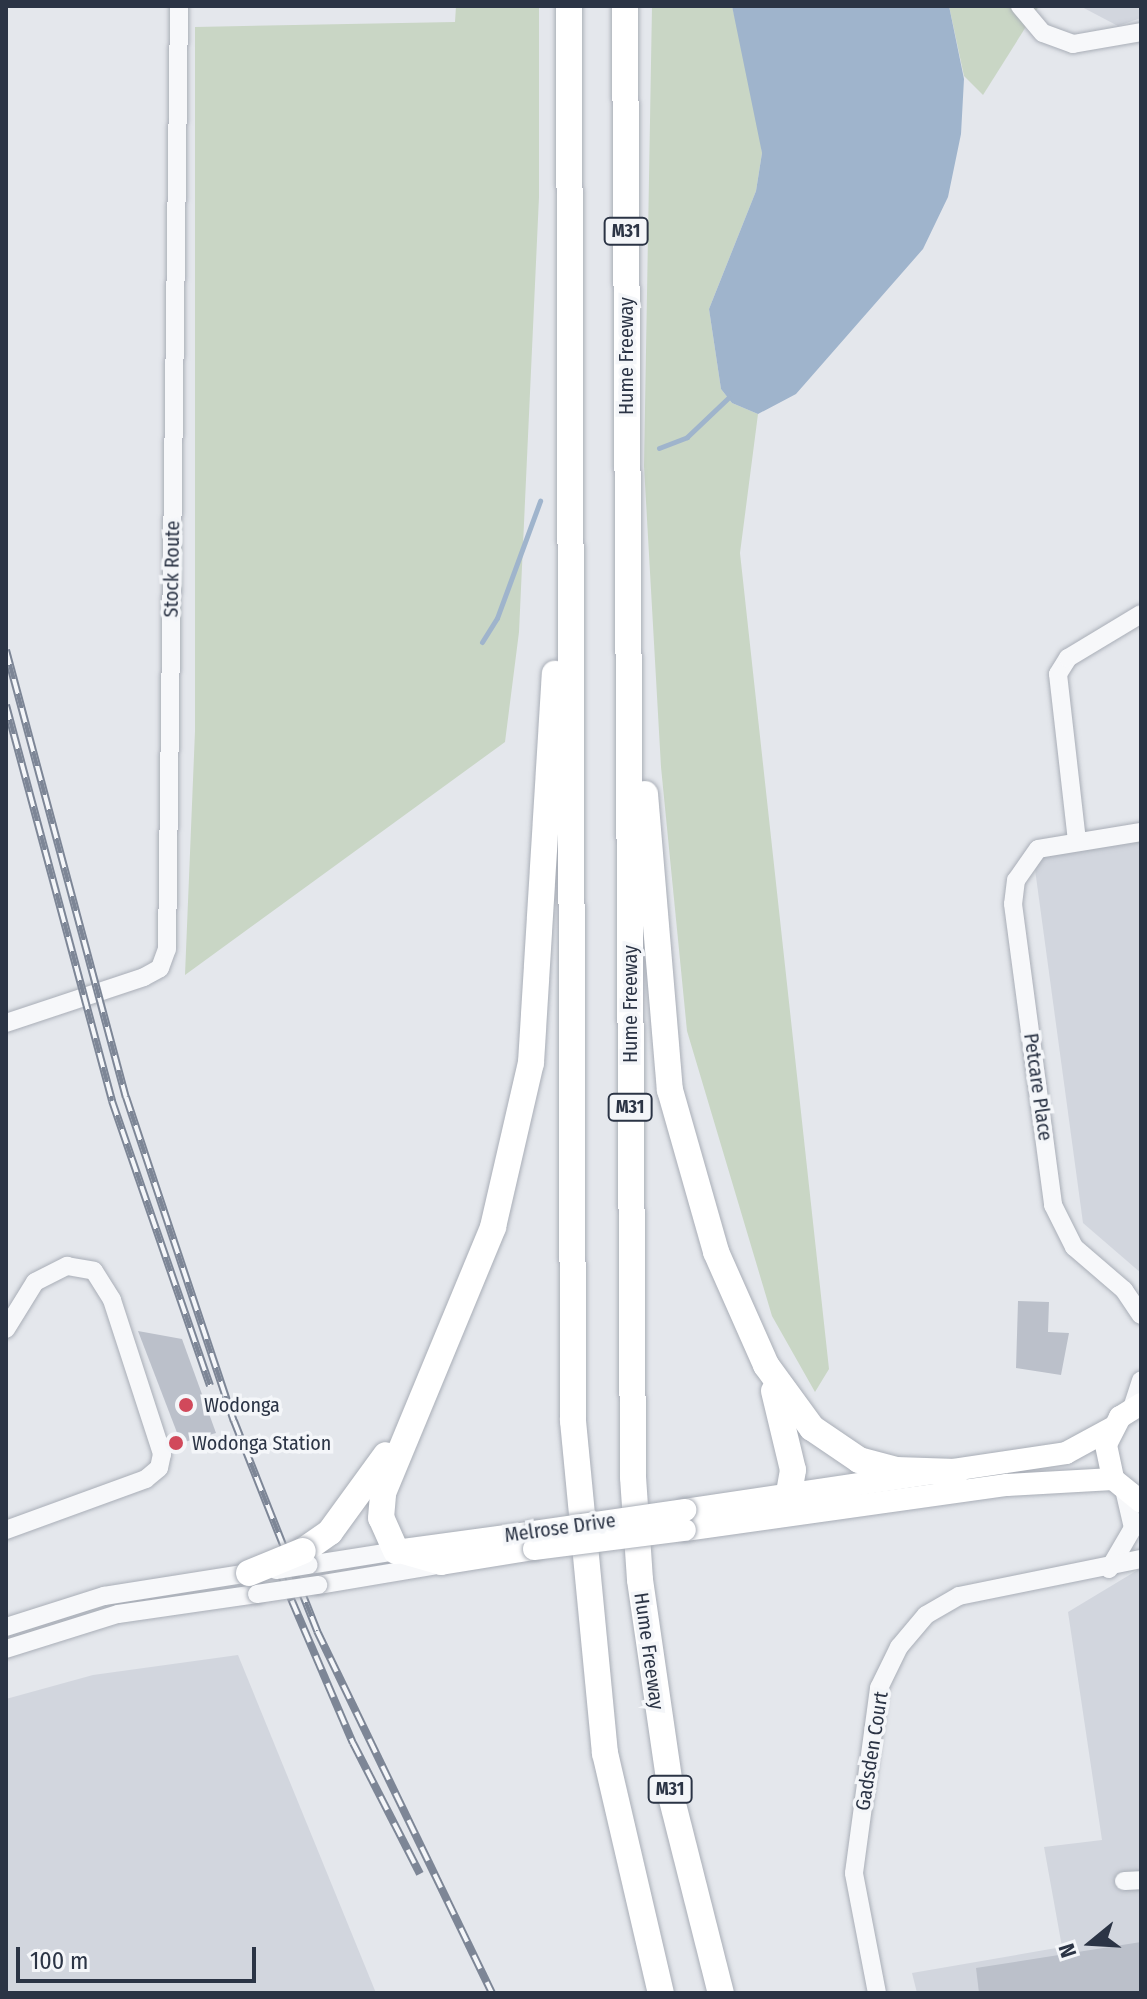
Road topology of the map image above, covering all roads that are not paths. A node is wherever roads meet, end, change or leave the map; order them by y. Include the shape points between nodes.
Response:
1 (179, 6) edge
2 (569, 6) edge
3 (625, 6) edge
4 (1020, 6) edge
5 (1141, 32) edge
6 (571, 338) junction
7 (1141, 614) edge
8 (629, 737) junction
9 (1141, 832) edge
10 (1077, 841) junction
11 (6, 1023) edge
12 (1141, 1316) edge
13 (6, 1329) edge
14 (766, 1365) junction
15 (1141, 1380) edge
16 (430, 1382) junction
17 (1137, 1406) edge
18 (1112, 1428) junction
19 (956, 1472) junction
20 (1126, 1491) edge
21 (789, 1493) junction
22 (756, 1519) junction
23 (685, 1520) junction
24 (6, 1530) edge
25 (534, 1541) junction
26 (396, 1551) junction
27 (306, 1558) junction
28 (1141, 1559) edge
29 (441, 1564) junction
30 (1109, 1569) junction
31 (253, 1583) junction
32 (6, 1627) edge
33 (6, 1649) edge
34 (661, 1993) edge
35 (721, 1993) edge
36 (877, 1993) edge

1 - 11 street, Stock Route via 167,949 160,968 144,977
2 - 6 highway
3 - 8 highway, Hume Freeway / M31
4 - 5 street via 1043,33 1073,44
6 - 16 highway via 531,1063 493,1227
6 - 34 highway via 573,1421 605,1753
7 - 10 street via 1068,658 1058,674
8 - 14 highway via 644,785 670,1090 716,1252
8 - 35 highway, Hume Freeway / M31 via 631,1360 640,1580 672,1800
9 - 10 street
10 - 12 street, Petcare Place via 1050,844 1025,860 1013,904 1053,1205 1074,1247
13 - 24 street via 35,1282 67,1266 94,1271 112,1300 162,1454 159,1468 146,1479
14 - 19 highway via 788,1401 836,1447 896,1470
14 - 21 highway via 788,1438
15 - 17 street
16 - 26 highway via 381,1499 382,1523
16 - 27 highway via 353,1504
17 - 18 main road, Melrose Drive
18 - 19 main road, Melrose Drive via 1066,1453
18 - 20 main road via 1107,1462
19 - 21 main road, Melrose Drive
20 - 22 main road, Melrose Drive via 1007,1485
20 - 30 street via 1133,1528
21 - 22 main road
21 - 23 main road, Melrose Drive
22 - 23 main road, Melrose Drive
23 - 25 main road, Melrose Drive, bridge
25 - 26 main road, Melrose Drive
25 - 29 main road, Melrose Drive
26 - 27 street, Melrose Drive
26 - 29 main road
27 - 31 highway, bridge
28 - 30 street, Gadsden Court
29 - 31 street, Melrose Drive, bridge via 318,1585
30 - 36 street, Gadsden Court via 959,1596 926,1615 899,1647 879,1688 854,1873
31 - 32 street, Melrose Drive via 104,1596
31 - 33 street, Melrose Drive via 118,1614

